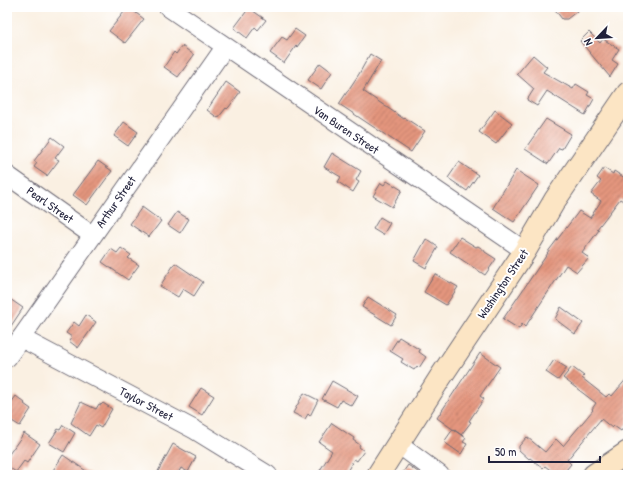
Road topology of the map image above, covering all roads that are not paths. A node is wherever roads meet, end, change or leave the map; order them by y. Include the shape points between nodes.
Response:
1 (168, 7) edge
2 (225, 47) junction
3 (628, 93) edge
4 (7, 175) edge
5 (92, 235) junction
6 (525, 251) junction
7 (21, 338) junction
8 (7, 358) edge
9 (398, 444) junction
10 (628, 452) edge
11 (268, 475) edge
12 (378, 475) edge
13 (440, 475) edge
14 (594, 475) edge

1 - 2 street, Van Buren Street
2 - 5 street, Arthur Street
2 - 6 street, Van Buren Street
3 - 6 street, Washington Street via 555,200
4 - 5 street, Pearl Street
5 - 7 street, Arthur Street
6 - 9 street, Washington Street
7 - 8 street, Arthur Street
7 - 11 street, Taylor Street via 195,430
9 - 12 street, Washington Street
9 - 13 street
10 - 14 street

